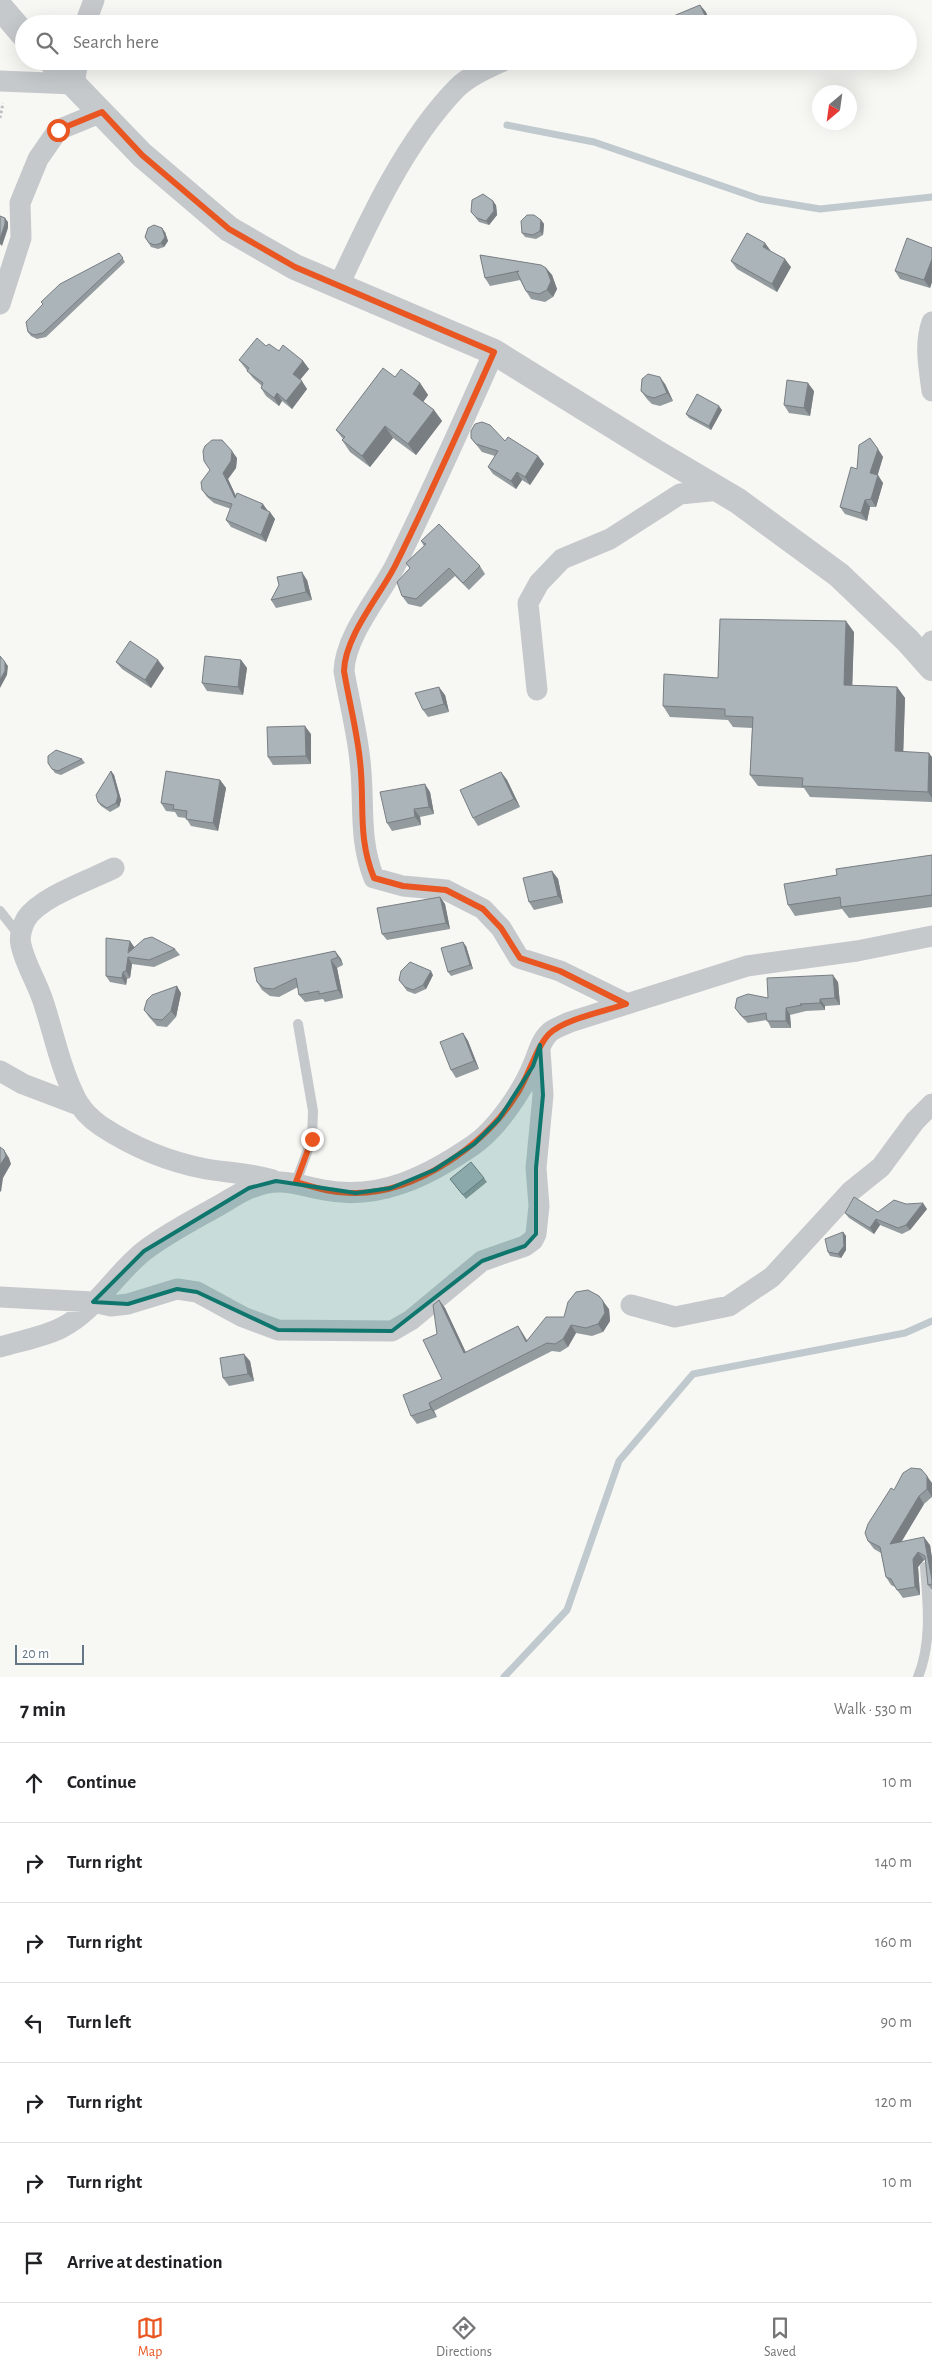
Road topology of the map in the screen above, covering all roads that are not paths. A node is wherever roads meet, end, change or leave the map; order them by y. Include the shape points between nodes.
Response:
1 (94, 0) edge
2 (0, 7) edge
3 (88, 15) edge
4 (15, 24) edge
5 (487, 70) edge
6 (76, 72) edge
7 (0, 81) edge
8 (102, 112) junction
9 (339, 286) junction
10 (0, 304) edge
11 (932, 322) edge
12 (494, 352) junction
13 (932, 391) edge
14 (720, 490) junction
15 (929, 655) edge
16 (538, 690) dead end
17 (114, 868) dead end
18 (0, 911) edge
19 (20, 936) junction
20 (932, 936) edge
21 (626, 1004) junction
22 (298, 1024) dead end
23 (540, 1045) junction
24 (0, 1071) edge
25 (932, 1104) edge
26 (81, 1106) junction
27 (286, 1182) junction
28 (0, 1297) edge
29 (93, 1302) junction
30 (631, 1305) dead end
31 (0, 1347) edge
32 (925, 1567) edge
33 (918, 1677) edge

1 - 3 street
2 - 4 street
5 - 9 street via 458,87 401,163 370,218
6 - 7 street
6 - 8 street
8 - 9 street via 142,155 229,229 295,267
8 - 10 street via 58,130 38,158 20,203 21,238
9 - 12 street
11 - 13 street via 927,335 927,351
12 - 14 street
12 - 21 street via 433,490 345,657 360,760 366,858 374,878 403,886 446,890 483,909 501,928 520,958 560,971
14 - 15 street via 839,575
14 - 16 street via 680,494 610,539 562,559 540,583 528,603
17 - 19 street via 37,907 26,920
18 - 19 lane
19 - 26 street via 54,1044
20 - 21 street via 857,951 747,966
21 - 23 street via 570,1022 550,1032
22 - 27 lane via 313,1111 312,1139
23 - 27 street via 529,1073 499,1119 474,1144 434,1170 391,1188 356,1194
23 - 29 street via 543,1095 536,1168 539,1206 536,1234 525,1246 482,1261 405,1324 392,1331 372,1332 278,1330 243,1317 197,1292 177,1289 128,1304 110,1306
24 - 26 street via 23,1084
25 - 30 street via 915,1121 881,1167 850,1192 772,1277 729,1306 675,1317
26 - 27 street via 100,1125 131,1144 167,1159 205,1169
27 - 29 street via 250,1188 195,1219 144,1251
28 - 29 street
29 - 31 street via 81,1316 60,1329
32 - 33 lane via 929,1621 924,1664

